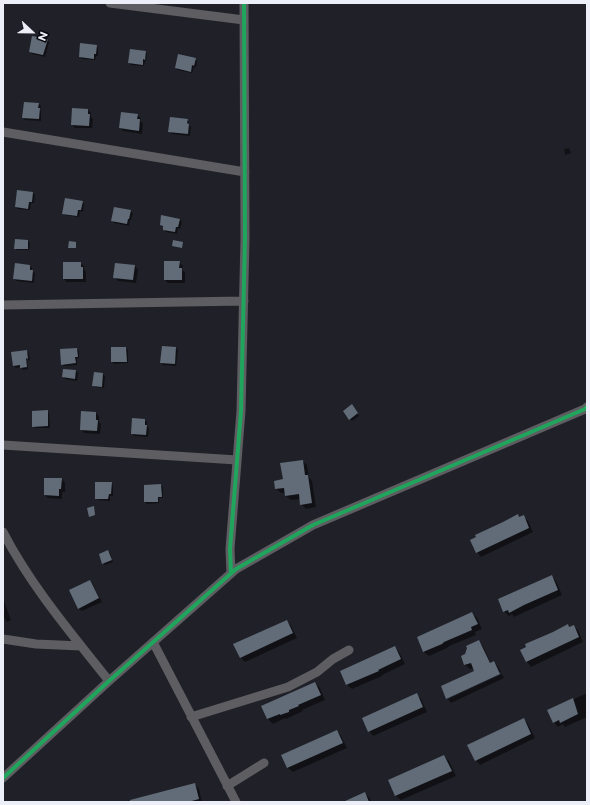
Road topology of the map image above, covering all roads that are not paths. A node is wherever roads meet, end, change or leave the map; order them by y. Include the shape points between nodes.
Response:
1 (110, 3) edge
2 (244, 3) edge
3 (244, 20) junction
4 (3, 132) edge
5 (245, 172) junction
6 (244, 301) junction
7 (3, 305) edge
8 (587, 407) edge
9 (3, 445) edge
10 (237, 460) junction
11 (3, 532) edge
12 (231, 573) junction
13 (3, 639) edge
14 (153, 642) junction
15 (82, 646) junction
16 (350, 650) dead end
17 (109, 681) junction
18 (192, 717) junction
19 (264, 763) dead end
20 (3, 778) edge
21 (227, 786) junction
22 (236, 802) edge

1 - 3 street
2 - 3 street
3 - 5 street
4 - 5 street
5 - 6 street
6 - 7 street
6 - 10 street
8 - 12 street via 313,525
9 - 10 street
10 - 12 street via 230,549
11 - 15 street via 22,566
12 - 14 street
13 - 15 street via 36,644
14 - 17 street
14 - 18 street
15 - 17 street
16 - 18 street via 288,687
17 - 20 street
18 - 21 street
19 - 21 street
21 - 22 street

